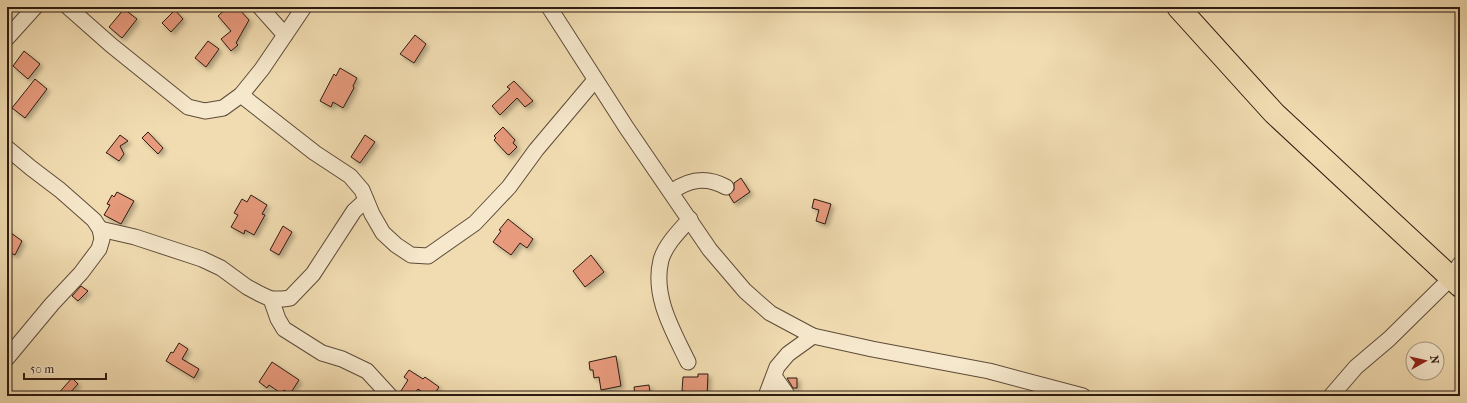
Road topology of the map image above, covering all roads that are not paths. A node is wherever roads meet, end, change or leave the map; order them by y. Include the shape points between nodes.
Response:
1 (35, 7) edge
2 (68, 7) edge
3 (260, 7) edge
4 (304, 7) edge
5 (549, 7) edge
6 (1178, 7) edge
7 (286, 35) junction
8 (7, 38) edge
9 (595, 80) junction
10 (241, 95) junction
11 (7, 148) edge
12 (726, 187) dead end
13 (671, 192) junction
14 (366, 200) junction
15 (690, 220) junction
16 (100, 229) junction
17 (1457, 276) edge
18 (272, 299) junction
19 (813, 336) junction
20 (7, 358) edge
21 (688, 362) dead end
22 (774, 376) junction
23 (390, 396) edge
24 (766, 396) edge
25 (788, 396) edge
26 (1083, 396) edge
27 (1330, 396) edge

1 - 8 street
2 - 10 street via 188,107 205,111 223,108
3 - 7 street
4 - 7 street
5 - 9 street
6 - 17 highway via 1274,113
7 - 10 street
9 - 13 street
9 - 14 street via 536,150 509,187 475,223 428,256 411,255 396,245 383,233
10 - 14 street via 315,153 350,176 362,190
11 - 16 street via 60,190 94,220
12 - 13 street via 705,179 682,185
13 - 15 street
14 - 18 street via 354,211 313,274 297,291 290,298
15 - 19 street via 710,250 744,290 770,313
15 - 21 street via 678,231 667,249 662,258 659,274 661,298 668,321
16 - 18 street via 135,236 202,259
16 - 20 street via 102,239 92,259
17 - 27 street via 1356,367
18 - 23 street via 284,329 322,353 367,371
19 - 22 street via 788,354 777,367
19 - 26 street via 872,350 989,371
22 - 24 street
22 - 25 street

